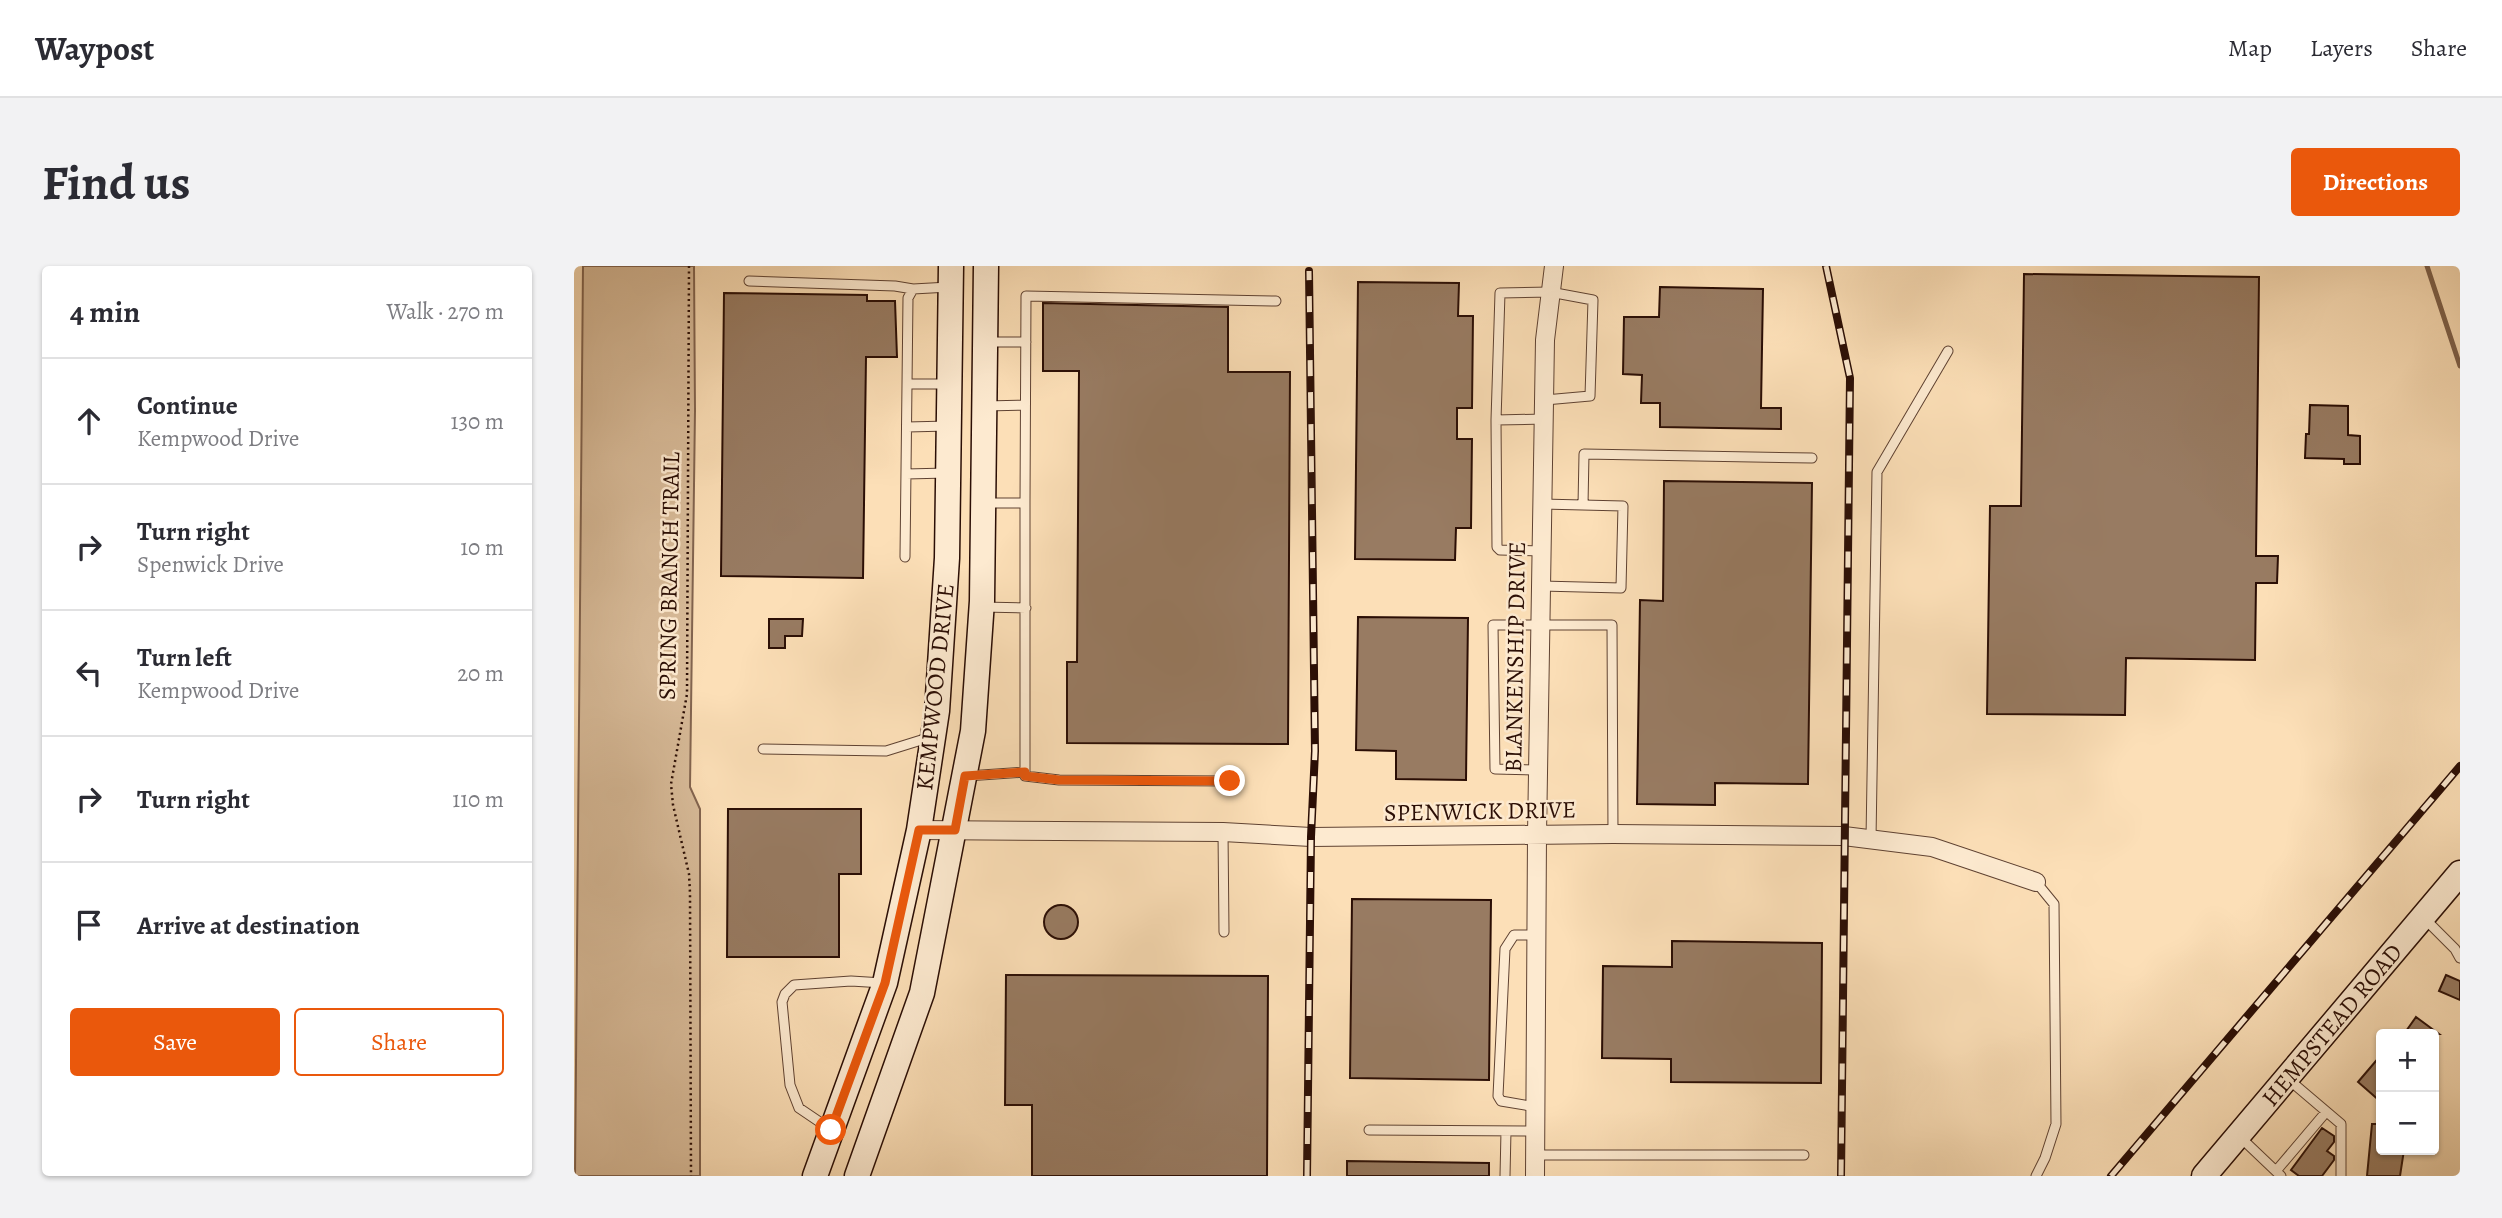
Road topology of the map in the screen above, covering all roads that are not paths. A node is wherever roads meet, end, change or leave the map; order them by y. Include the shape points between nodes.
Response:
1 (986, 266) edge
2 (1554, 266) edge
3 (951, 276) edge
4 (749, 281) dead end
5 (913, 289) junction
6 (1550, 292) junction
7 (1276, 300) dead end
8 (985, 342) junction
9 (1026, 342) junction
10 (1948, 351) dead end
11 (907, 384) junction
12 (950, 384) junction
13 (1545, 400) junction
14 (1026, 405) junction
15 (984, 406) junction
16 (1544, 419) junction
17 (1496, 420) junction
18 (907, 426) junction
19 (949, 426) junction
20 (1812, 458) dead end
21 (948, 473) junction
22 (906, 474) junction
23 (948, 503) junction
24 (984, 503) junction
25 (1025, 503) junction
26 (1542, 503) junction
27 (1583, 505) junction
28 (1541, 551) junction
29 (905, 557) dead end
30 (1541, 586) junction
31 (982, 607) junction
32 (1026, 608) junction
33 (1541, 624) junction
34 (933, 737) junction
35 (763, 749) dead end
36 (1539, 770) junction
37 (1025, 772) junction
38 (965, 776) junction
39 (1230, 781) dead end
40 (919, 830) junction
41 (955, 830) junction
42 (1223, 832) junction
43 (1613, 834) junction
44 (1537, 835) junction
45 (1871, 839) junction
46 (2460, 873) edge
47 (2036, 882) joint
48 (2423, 917) junction
49 (1224, 932) dead end
50 (1537, 935) junction
51 (2460, 958) edge
52 (885, 983) junction
53 (2287, 1078) junction
54 (1536, 1107) junction
55 (2326, 1112) junction
56 (831, 1130) junction
57 (1369, 1130) dead end
58 (1506, 1131) junction
59 (1536, 1131) junction
60 (2238, 1136) junction
61 (1535, 1155) junction
62 (1804, 1155) dead end
63 (2278, 1174) edge
64 (815, 1176) edge
65 (857, 1176) edge
66 (1505, 1176) edge
67 (1535, 1176) edge
68 (2036, 1176) edge
69 (2204, 1176) edge
70 (2341, 1176) edge

1 - 8 main road, KEMPWOOD DRIVE
2 - 6 street, BLANKENSHIP DRIVE
3 - 5 lane
3 - 12 main road, KEMPWOOD DRIVE
4 - 5 lane
5 - 11 lane via 908,298
6 - 13 street, BLANKENSHIP DRIVE
6 - 13 lane via 1593,300 1590,396
6 - 17 lane via 1499,295
7 - 9 lane via 1026,296
8 - 9 lane
8 - 15 main road, KEMPWOOD DRIVE
9 - 14 lane
10 - 45 lane via 1877,472
11 - 12 lane
11 - 18 lane
12 - 19 main road, KEMPWOOD DRIVE
13 - 16 street, BLANKENSHIP DRIVE
14 - 15 lane
14 - 25 lane
15 - 24 main road, KEMPWOOD DRIVE
16 - 17 lane
16 - 26 street, BLANKENSHIP DRIVE
17 - 28 lane via 1497,547
18 - 19 lane
18 - 22 lane
19 - 21 main road, KEMPWOOD DRIVE
20 - 27 lane via 1584,454
21 - 22 lane
21 - 23 main road, KEMPWOOD DRIVE
22 - 29 lane
23 - 24 main road
23 - 34 main road, KEMPWOOD DRIVE
24 - 25 lane
24 - 31 main road, KEMPWOOD DRIVE
25 - 32 lane
26 - 27 lane
26 - 28 street, BLANKENSHIP DRIVE
27 - 30 lane via 1623,506 1621,588
28 - 30 street, BLANKENSHIP DRIVE
30 - 33 street, BLANKENSHIP DRIVE
31 - 32 lane
31 - 38 main road, KEMPWOOD DRIVE
32 - 37 lane
33 - 36 street, BLANKENSHIP DRIVE
33 - 36 lane via 1493,625 1495,769
33 - 43 lane via 1612,625
34 - 35 lane via 886,751
34 - 40 main road, KEMPWOOD DRIVE
36 - 44 street, BLANKENSHIP DRIVE
37 - 38 lane
37 - 39 lane via 1025,776 1059,780
38 - 41 main road, KEMPWOOD DRIVE
40 - 41 street, SPENWICK DRIVE
40 - 52 main road, KEMPWOOD DRIVE
41 - 42 street, SPENWICK DRIVE
41 - 65 main road, KEMPWOOD DRIVE via 922,993
42 - 44 street, SPENWICK DRIVE via 1311,837
42 - 49 lane
43 - 44 street, SPENWICK DRIVE
43 - 45 street, SPENWICK DRIVE
44 - 50 street, BLANKENSHIP DRIVE
45 - 47 street, SPENWICK DRIVE via 1932,847
46 - 48 main road, HEMPSTEAD ROAD
47 - 68 lane via 2054,904 2056,1111 2053,1136
48 - 51 lane
48 - 53 main road, HEMPSTEAD ROAD
50 - 54 street, BLANKENSHIP DRIVE
50 - 54 lane via 1514,935 1505,950 1498,1096 1501,1101
52 - 56 main road, KEMPWOOD DRIVE
52 - 56 lane via 794,985 782,1002 790,1085 799,1108
53 - 55 lane
53 - 60 main road, HEMPSTEAD ROAD
54 - 59 street, BLANKENSHIP DRIVE
55 - 63 lane
55 - 70 lane via 2340,1124
56 - 64 main road, KEMPWOOD DRIVE
57 - 58 lane
58 - 59 lane
58 - 66 lane
59 - 61 street, BLANKENSHIP DRIVE
60 - 63 lane
60 - 69 main road, HEMPSTEAD ROAD
61 - 62 lane
61 - 67 street, BLANKENSHIP DRIVE

